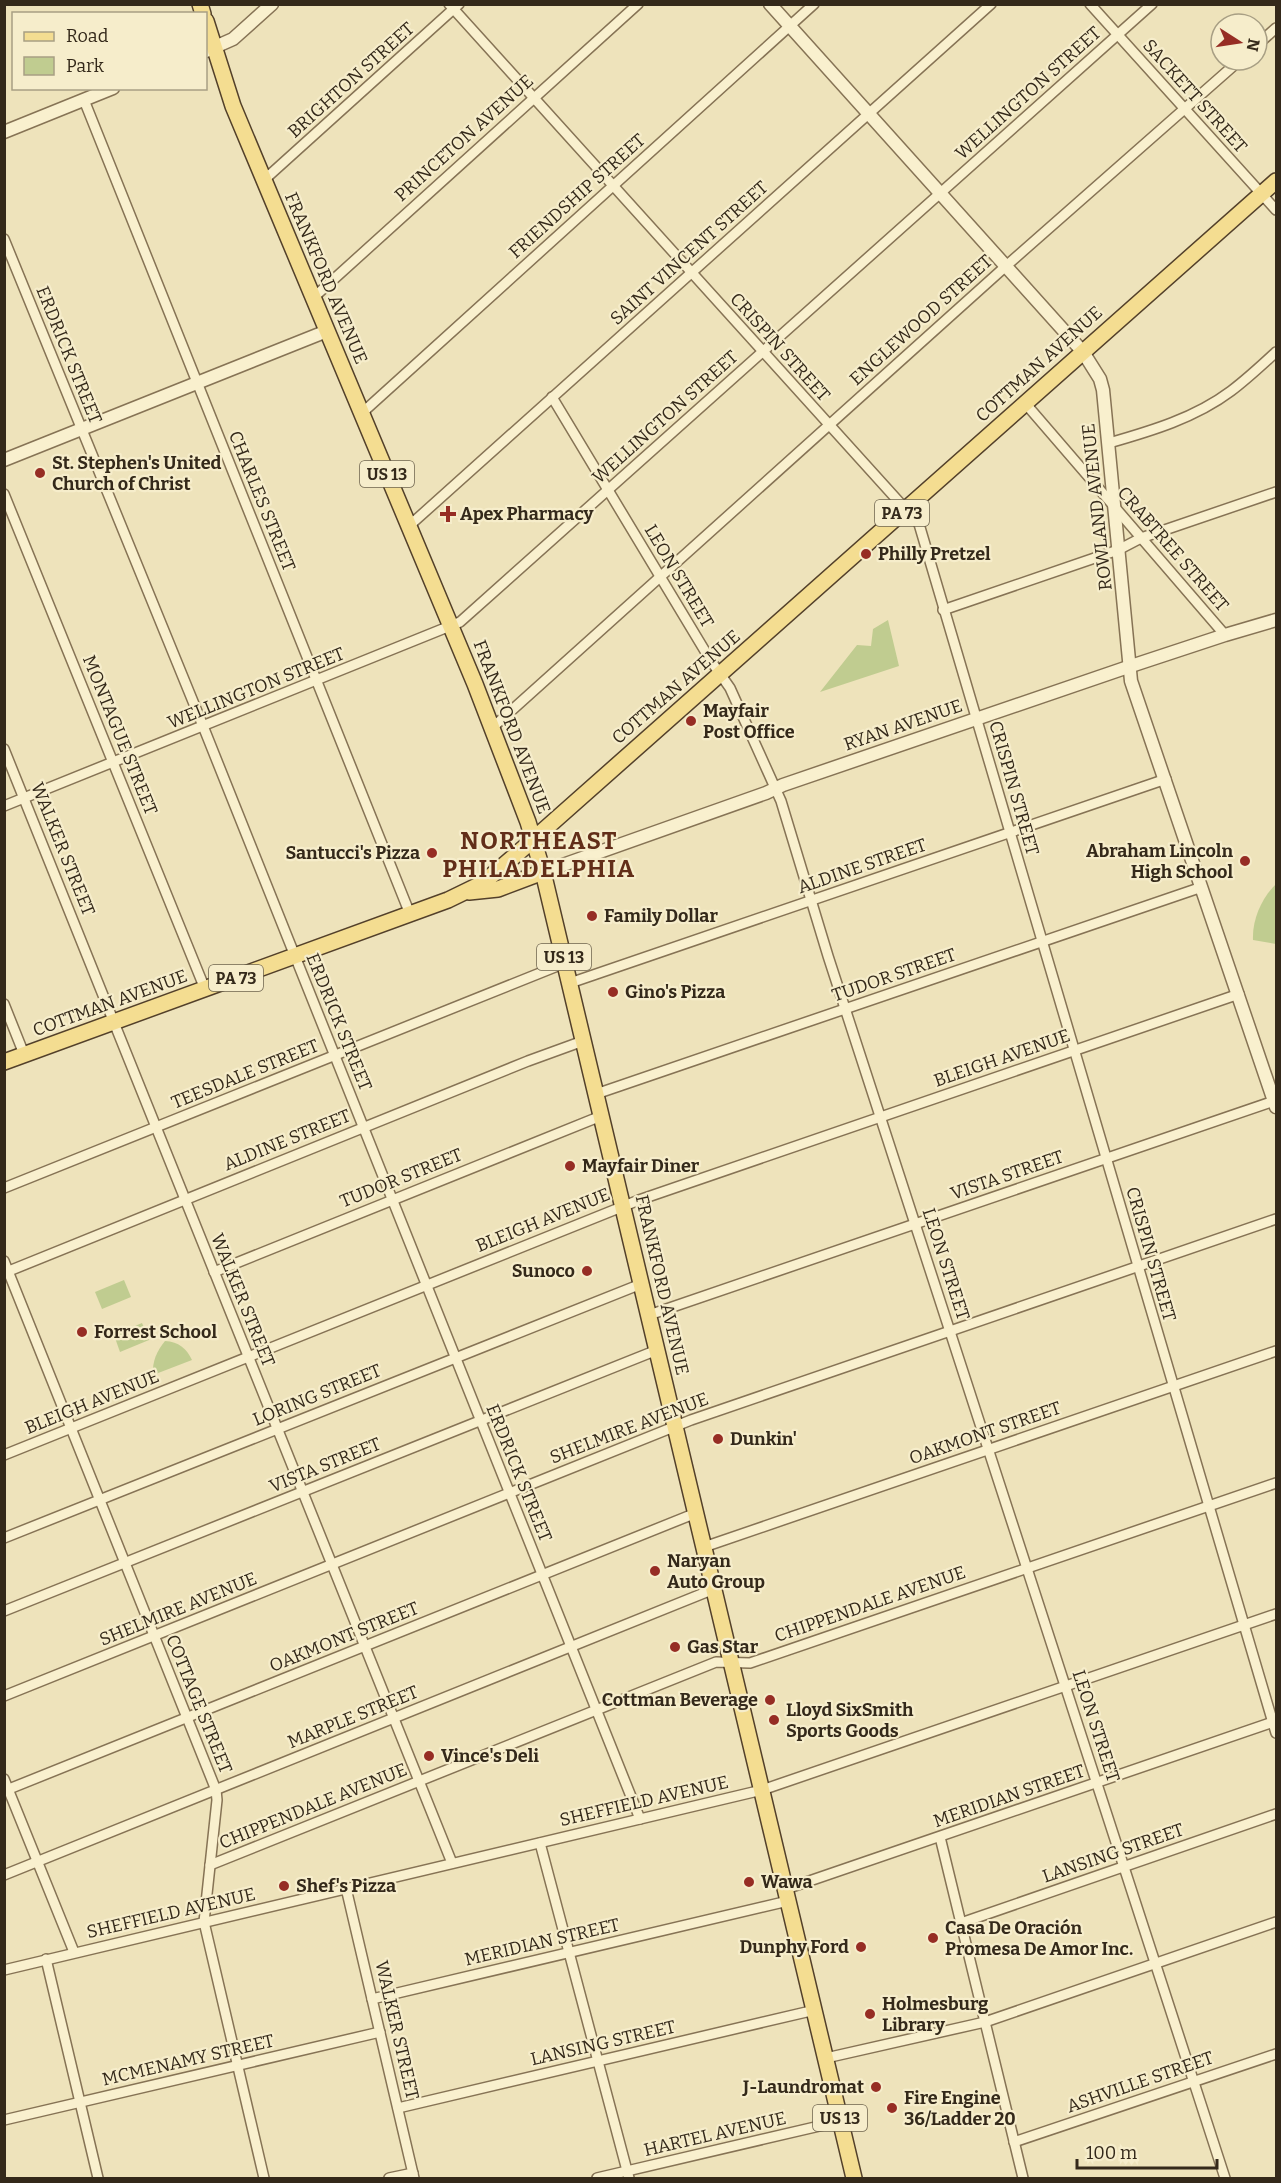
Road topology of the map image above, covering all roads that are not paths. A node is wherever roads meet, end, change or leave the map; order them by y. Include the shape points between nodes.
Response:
1 (272, 4) edge
2 (638, 4) edge
3 (770, 4) edge
4 (814, 4) edge
5 (991, 4) edge
6 (1090, 4) edge
7 (1152, 4) edge
8 (454, 6) edge
9 (789, 26) junction
10 (207, 28) edge
11 (1117, 35) junction
12 (210, 50) edge
13 (1226, 72) edge
14 (108, 90) edge
15 (534, 99) junction
16 (84, 100) junction
17 (1184, 109) junction
18 (869, 114) junction
19 (4, 132) edge
20 (264, 180) junction
21 (1276, 181) edge
22 (613, 186) junction
23 (940, 193) junction
24 (1261, 194) junction
25 (1276, 210) edge
26 (4, 239) edge
27 (1006, 266) junction
28 (691, 273) junction
29 (313, 298) junction
30 (327, 331) junction
31 (1276, 351) edge
32 (762, 352) junction
33 (1083, 352) junction
34 (197, 382) junction
35 (552, 397) junction
36 (1025, 403) junction
37 (362, 413) junction
38 (829, 426) junction
39 (81, 430) junction
40 (1109, 443) junction
41 (4, 460) edge
42 (608, 490) junction
43 (1276, 492) edge
44 (4, 494) edge
45 (1114, 506) junction
46 (906, 509) junction
47 (409, 526) junction
48 (1141, 538) junction
49 (1118, 550) junction
50 (660, 577) junction
51 (943, 610) junction
52 (1276, 620) edge
53 (451, 627) junction
54 (1225, 635) junction
55 (1131, 666) junction
56 (720, 674) junction
57 (318, 680) junction
58 (977, 719) junction
59 (203, 726) junction
60 (492, 728) junction
61 (4, 749) edge
62 (113, 763) junction
63 (1166, 779) junction
64 (776, 789) junction
65 (25, 798) junction
66 (4, 806) edge
67 (1010, 833) junction
68 (534, 840) junction
69 (543, 872) junction
70 (1202, 887) junction
71 (466, 892) junction
72 (812, 900) junction
73 (410, 914) junction
74 (1042, 942) junction
75 (295, 956) junction
76 (565, 963) junction
77 (570, 983) junction
78 (205, 989) junction
79 (1239, 994) junction
80 (4, 1004) edge
81 (846, 1009) junction
82 (114, 1022) junction
83 (583, 1041) junction
84 (1074, 1050) junction
85 (24, 1054) junction
86 (335, 1055) junction
87 (4, 1062) edge
88 (596, 1094) junction
89 (1275, 1104) edge
90 (601, 1116) junction
91 (881, 1117) junction
92 (156, 1127) junction
93 (364, 1127) junction
94 (1106, 1159) junction
95 (4, 1188) edge
96 (185, 1199) junction
97 (392, 1200) junction
98 (623, 1206) junction
99 (1276, 1220) edge
100 (916, 1224) junction
101 (4, 1261) edge
102 (1138, 1267) junction
103 (214, 1272) junction
104 (7, 1273) edge
105 (641, 1284) junction
106 (427, 1285) junction
107 (649, 1315) junction
108 (950, 1331) junction
109 (657, 1350) junction
110 (1276, 1351) edge
111 (248, 1357) junction
112 (455, 1358) junction
113 (1173, 1386) junction
114 (480, 1421) junction
115 (675, 1426) junction
116 (70, 1428) junction
117 (277, 1429) junction
118 (989, 1449) junction
119 (4, 1455) edge
120 (1276, 1483) edge
121 (302, 1492) junction
122 (510, 1493) junction
123 (99, 1500) junction
124 (1209, 1506) junction
125 (696, 1513) junction
126 (4, 1538) edge
127 (704, 1547) junction
128 (124, 1563) junction
129 (332, 1565) junction
130 (1027, 1568) junction
131 (543, 1575) junction
132 (714, 1589) junction
133 (4, 1611) edge
134 (1276, 1614) edge
135 (1244, 1625) junction
136 (154, 1636) junction
137 (364, 1647) junction
138 (571, 1647) junction
139 (732, 1663) junction
140 (1065, 1686) junction
141 (4, 1696) edge
142 (597, 1710) junction
143 (187, 1718) junction
144 (393, 1718) junction
145 (1275, 1722) edge
146 (1276, 1733) edge
147 (4, 1779) edge
148 (418, 1782) junction
149 (1097, 1783) junction
150 (7, 1790) edge
151 (216, 1790) junction
152 (762, 1790) junction
153 (1276, 1815) edge
154 (640, 1819) junction
155 (940, 1836) junction
156 (540, 1843) junction
157 (37, 1862) junction
158 (452, 1863) junction
159 (210, 1865) junction
160 (1125, 1867) junction
161 (4, 1875) edge
162 (346, 1888) junction
163 (787, 1895) junction
164 (204, 1922) junction
165 (1276, 1922) edge
166 (961, 1923) junction
167 (74, 1952) junction
168 (569, 1953) junction
169 (46, 1959) junction
170 (1156, 1963) junction
171 (4, 1970) edge
172 (372, 1999) junction
173 (814, 2010) junction
174 (984, 2022) junction
175 (380, 2032) junction
176 (1276, 2054) edge
177 (826, 2058) junction
178 (596, 2061) junction
179 (237, 2066) junction
180 (1194, 2082) junction
181 (80, 2102) junction
182 (398, 2108) junction
183 (4, 2120) edge
184 (841, 2121) junction
185 (1014, 2142) junction
186 (628, 2175) edge
187 (413, 2176) edge
188 (98, 2178) edge
189 (264, 2178) edge
190 (389, 2178) edge
191 (597, 2178) edge
192 (854, 2178) edge
193 (1023, 2178) edge
194 (1225, 2178) edge

1 - 12 street via 233,39
2 - 15 street, PRINCETON AVENUE
3 - 9 street, ROWLAND AVENUE
4 - 9 street, FRIENDSHIP STREET
5 - 18 street, SAINT VINCENT STREET
6 - 11 street, SACKETT STREET
7 - 11 street, WELLINGTON STREET
8 - 15 street, CRISPIN STREET
8 - 20 street, BRIGHTON STREET
9 - 18 street, ROWLAND AVENUE
9 - 22 street, FRIENDSHIP STREET
10 - 12 main road, FRANKFORD AVENUE / US 13
11 - 17 street, SACKETT STREET
11 - 23 street, WELLINGTON STREET
12 - 20 main road, FRANKFORD AVENUE / US 13
13 - 17 street, ENGLEWOOD STREET
14 - 16 street
15 - 22 street, CRISPIN STREET
15 - 29 street, PRINCETON AVENUE
16 - 19 street
16 - 34 street, CHARLES STREET
17 - 24 street, SACKETT STREET
17 - 27 street, ENGLEWOOD STREET
18 - 23 street, ROWLAND AVENUE
18 - 28 street, SAINT VINCENT STREET
20 - 29 main road, FRANKFORD AVENUE / US 13
21 - 24 main road, COTTMAN AVENUE / PA 73
22 - 28 street, CRISPIN STREET
22 - 37 street, FRIENDSHIP STREET
23 - 27 street, ROWLAND AVENUE
23 - 32 street, WELLINGTON STREET
24 - 25 street, SACKETT STREET
24 - 33 main road, COTTMAN AVENUE / PA 73
26 - 39 street, ERDRICK STREET
27 - 33 street, ROWLAND AVENUE
27 - 38 street, ENGLEWOOD STREET
28 - 32 street, CRISPIN STREET
28 - 35 street, SAINT VINCENT STREET
29 - 30 main road, FRANKFORD AVENUE / US 13
30 - 34 street
30 - 37 main road, FRANKFORD AVENUE / US 13
31 - 40 street via 1213,403 1177,421
32 - 38 street, CRISPIN STREET
32 - 42 street, WELLINGTON STREET
33 - 36 main road, COTTMAN AVENUE / PA 73
33 - 40 street, ROWLAND AVENUE via 1100,379
34 - 39 street
34 - 57 street, CHARLES STREET
35 - 42 street, LEON STREET
35 - 47 street, SAINT VINCENT STREET
36 - 45 street, CRABTREE STREET
36 - 46 main road, COTTMAN AVENUE / PA 73
37 - 47 main road, FRANKFORD AVENUE / US 13
38 - 46 street, CRISPIN STREET
38 - 50 street, ENGLEWOOD STREET
39 - 41 street
39 - 59 street, ERDRICK STREET
40 - 45 street, ROWLAND AVENUE
42 - 50 street, LEON STREET
42 - 53 street, WELLINGTON STREET
43 - 48 street
44 - 62 street, MONTAGUE STREET
45 - 48 street, CRABTREE STREET
45 - 49 street, ROWLAND AVENUE
46 - 51 street, CRISPIN STREET via 919,524
46 - 56 main road, COTTMAN AVENUE / PA 73
47 - 53 main road, FRANKFORD AVENUE / US 13
48 - 49 street
48 - 54 street, CRABTREE STREET
49 - 51 street
49 - 55 street, ROWLAND AVENUE
50 - 56 street, LEON STREET
50 - 60 street, ENGLEWOOD STREET
51 - 58 street, CRISPIN STREET
52 - 54 street, RYAN AVENUE
53 - 57 street, WELLINGTON STREET
53 - 60 main road, FRANKFORD AVENUE / US 13
54 - 55 street, RYAN AVENUE
55 - 58 street, RYAN AVENUE
55 - 63 street, ROWLAND AVENUE via 1131,681
56 - 64 street, LEON STREET
56 - 68 main road, COTTMAN AVENUE / PA 73
57 - 59 street, WELLINGTON STREET
57 - 73 street, CHARLES STREET
58 - 64 street, RYAN AVENUE
58 - 67 street, CRISPIN STREET
59 - 62 street, WELLINGTON STREET
59 - 75 street, ERDRICK STREET
60 - 68 main road, FRANKFORD AVENUE / US 13
61 - 65 street, WALKER STREET
62 - 65 street, WELLINGTON STREET
62 - 78 street, MONTAGUE STREET
63 - 67 street, ALDINE STREET
63 - 70 street, ROWLAND AVENUE
64 - 69 street, RYAN AVENUE
64 - 72 street, LEON STREET
65 - 66 street, WELLINGTON STREET
65 - 82 street, WALKER STREET
67 - 72 street, ALDINE STREET
67 - 74 street, CRISPIN STREET
68 - 69 main road, FRANKFORD AVENUE / US 13
68 - 71 main road, COTTMAN AVENUE / PA 73 via 491,877
69 - 71 main road via 498,889
69 - 76 main road, FRANKFORD AVENUE / US 13
70 - 74 street, TUDOR STREET
70 - 79 street, ROWLAND AVENUE
71 - 73 main road, COTTMAN AVENUE / PA 73
72 - 77 street, ALDINE STREET
72 - 81 street, LEON STREET
73 - 75 main road, COTTMAN AVENUE / PA 73
74 - 81 street, TUDOR STREET
74 - 84 street, CRISPIN STREET
75 - 78 main road, COTTMAN AVENUE / PA 73
75 - 86 street, ERDRICK STREET
76 - 77 main road, FRANKFORD AVENUE / US 13
76 - 86 street, TEESDALE STREET
77 - 83 main road, FRANKFORD AVENUE / US 13
78 - 82 main road, COTTMAN AVENUE / PA 73
79 - 84 street, BLEIGH AVENUE
79 - 89 street, ROWLAND AVENUE
80 - 85 street
81 - 88 street, TUDOR STREET
81 - 91 street, LEON STREET
82 - 85 main road, COTTMAN AVENUE / PA 73
82 - 92 street, WALKER STREET
83 - 88 main road, FRANKFORD AVENUE / US 13
83 - 93 street, ALDINE STREET
84 - 91 street, BLEIGH AVENUE
84 - 94 street, CRISPIN STREET
85 - 87 main road, COTTMAN AVENUE / PA 73
86 - 92 street, TEESDALE STREET
86 - 93 street, ERDRICK STREET
88 - 90 main road, FRANKFORD AVENUE / US 13
89 - 94 street, VISTA STREET
90 - 97 street, TUDOR STREET
90 - 98 main road, FRANKFORD AVENUE / US 13
91 - 98 street, BLEIGH AVENUE
91 - 100 street, LEON STREET
92 - 95 street, TEESDALE STREET
92 - 96 street, WALKER STREET
93 - 96 street, ALDINE STREET
93 - 97 street, ERDRICK STREET
94 - 100 street, VISTA STREET
94 - 102 street, CRISPIN STREET
96 - 103 street, WALKER STREET
96 - 104 street, ALDINE STREET
97 - 103 street, TUDOR STREET
97 - 106 street, ERDRICK STREET
98 - 105 main road, FRANKFORD AVENUE / US 13
98 - 106 street, BLEIGH AVENUE
99 - 102 street, SHELMIRE AVENUE
100 - 107 street, VISTA STREET
100 - 108 street, LEON STREET
101 - 104 street, COTTAGE STREET
102 - 108 street, SHELMIRE AVENUE
102 - 113 street, CRISPIN STREET
103 - 111 street, WALKER STREET
104 - 116 street, COTTAGE STREET
105 - 107 main road, FRANKFORD AVENUE / US 13
105 - 112 street, LORING STREET
106 - 111 street, BLEIGH AVENUE
106 - 112 street, ERDRICK STREET
107 - 109 main road, FRANKFORD AVENUE / US 13
108 - 115 street, SHELMIRE AVENUE
108 - 118 street, LEON STREET
109 - 114 street, VISTA STREET
109 - 115 main road, FRANKFORD AVENUE / US 13
110 - 113 street, OAKMONT STREET
111 - 116 street, BLEIGH AVENUE
111 - 117 street, WALKER STREET
112 - 114 street, ERDRICK STREET
112 - 117 street, LORING STREET
113 - 118 street, OAKMONT STREET
113 - 124 street, CRISPIN STREET
114 - 121 street, VISTA STREET
114 - 122 street, ERDRICK STREET
115 - 122 street, SHELMIRE AVENUE
115 - 125 main road, FRANKFORD AVENUE / US 13
116 - 119 street, BLEIGH AVENUE
116 - 123 street, COTTAGE STREET
117 - 121 street, WALKER STREET
117 - 123 street, LORING STREET
118 - 127 street, OAKMONT STREET
118 - 130 street, LEON STREET
120 - 124 street, CHIPPENDALE AVENUE
121 - 128 street, VISTA STREET
121 - 129 street, WALKER STREET
122 - 129 street, SHELMIRE AVENUE
122 - 131 street, ERDRICK STREET
123 - 126 street, LORING STREET
123 - 128 street, COTTAGE STREET
124 - 130 street, CHIPPENDALE AVENUE
124 - 135 street, CRISPIN STREET
125 - 127 main road, FRANKFORD AVENUE / US 13
125 - 131 street, OAKMONT STREET
127 - 132 main road, FRANKFORD AVENUE / US 13
128 - 133 street, VISTA STREET
128 - 136 street, COTTAGE STREET
129 - 136 street, SHELMIRE AVENUE
129 - 137 street, WALKER STREET
130 - 139 street, CHIPPENDALE AVENUE via 750,1663
130 - 140 street, LEON STREET
131 - 137 street, OAKMONT STREET
131 - 138 street, ERDRICK STREET
132 - 138 street, MARPLE STREET
132 - 139 main road, FRANKFORD AVENUE / US 13
134 - 135 street, SHEFFIELD AVENUE
135 - 140 street, SHEFFIELD AVENUE
135 - 145 street, CRISPIN STREET
136 - 141 street, SHELMIRE AVENUE
136 - 143 street, COTTAGE STREET
137 - 143 street, OAKMONT STREET
137 - 144 street, WALKER STREET
138 - 142 street, ERDRICK STREET
138 - 144 street, MARPLE STREET
139 - 142 street, CHIPPENDALE AVENUE via 716,1662
139 - 152 main road, FRANKFORD AVENUE / US 13
140 - 149 street, LEON STREET
140 - 152 street, SHEFFIELD AVENUE
142 - 148 street, CHIPPENDALE AVENUE
142 - 154 street, ERDRICK STREET
143 - 150 street, OAKMONT STREET
143 - 151 street, COTTAGE STREET
144 - 148 street, WALKER STREET
144 - 151 street, MARPLE STREET
145 - 146 street, CRISPIN STREET
145 - 149 street, MERIDIAN STREET
147 - 150 street
148 - 158 street, WALKER STREET
148 - 159 street, CHIPPENDALE AVENUE
149 - 155 street, MERIDIAN STREET
149 - 160 street, LEON STREET
150 - 157 street
151 - 157 street, MARPLE STREET
151 - 159 street, COTTAGE STREET
152 - 154 street, SHEFFIELD AVENUE
152 - 163 main road, FRANKFORD AVENUE / US 13
153 - 160 street, LANSING STREET
154 - 156 street, SHEFFIELD AVENUE
155 - 163 street, MERIDIAN STREET
155 - 166 street
156 - 158 street, SHEFFIELD AVENUE
156 - 168 street
157 - 161 street, MARPLE STREET
157 - 167 street
158 - 162 street, SHEFFIELD AVENUE
159 - 164 street, COTTAGE STREET
160 - 166 street, LANSING STREET
160 - 170 street, LEON STREET
162 - 164 street, SHEFFIELD AVENUE
162 - 172 street, WALKER STREET
163 - 168 street, MERIDIAN STREET
163 - 173 main road, FRANKFORD AVENUE / US 13
164 - 167 street, SHEFFIELD AVENUE
164 - 179 street, COTTAGE STREET
165 - 170 street
166 - 174 street
167 - 169 street, SHEFFIELD AVENUE
168 - 172 street, MERIDIAN STREET
168 - 178 street
169 - 171 street, SHEFFIELD AVENUE
169 - 181 street
170 - 174 street
170 - 180 street, LEON STREET
172 - 175 street, WALKER STREET
173 - 177 main road, FRANKFORD AVENUE / US 13
173 - 178 street, LANSING STREET
174 - 177 street
174 - 185 street
175 - 179 street, MCMENAMY STREET
175 - 182 street, WALKER STREET
176 - 180 street, ASHVILLE STREET
177 - 184 main road, FRANKFORD AVENUE / US 13
178 - 182 street, LANSING STREET
178 - 186 street
179 - 181 street, MCMENAMY STREET
179 - 189 street, COTTAGE STREET
180 - 185 street, ASHVILLE STREET
180 - 194 street, LEON STREET
181 - 183 street, MCMENAMY STREET
181 - 188 street
182 - 187 street, WALKER STREET
184 - 186 street, HARTEL AVENUE
184 - 192 main road, FRANKFORD AVENUE / US 13
185 - 193 street
186 - 191 street, HARTEL AVENUE
187 - 190 street

